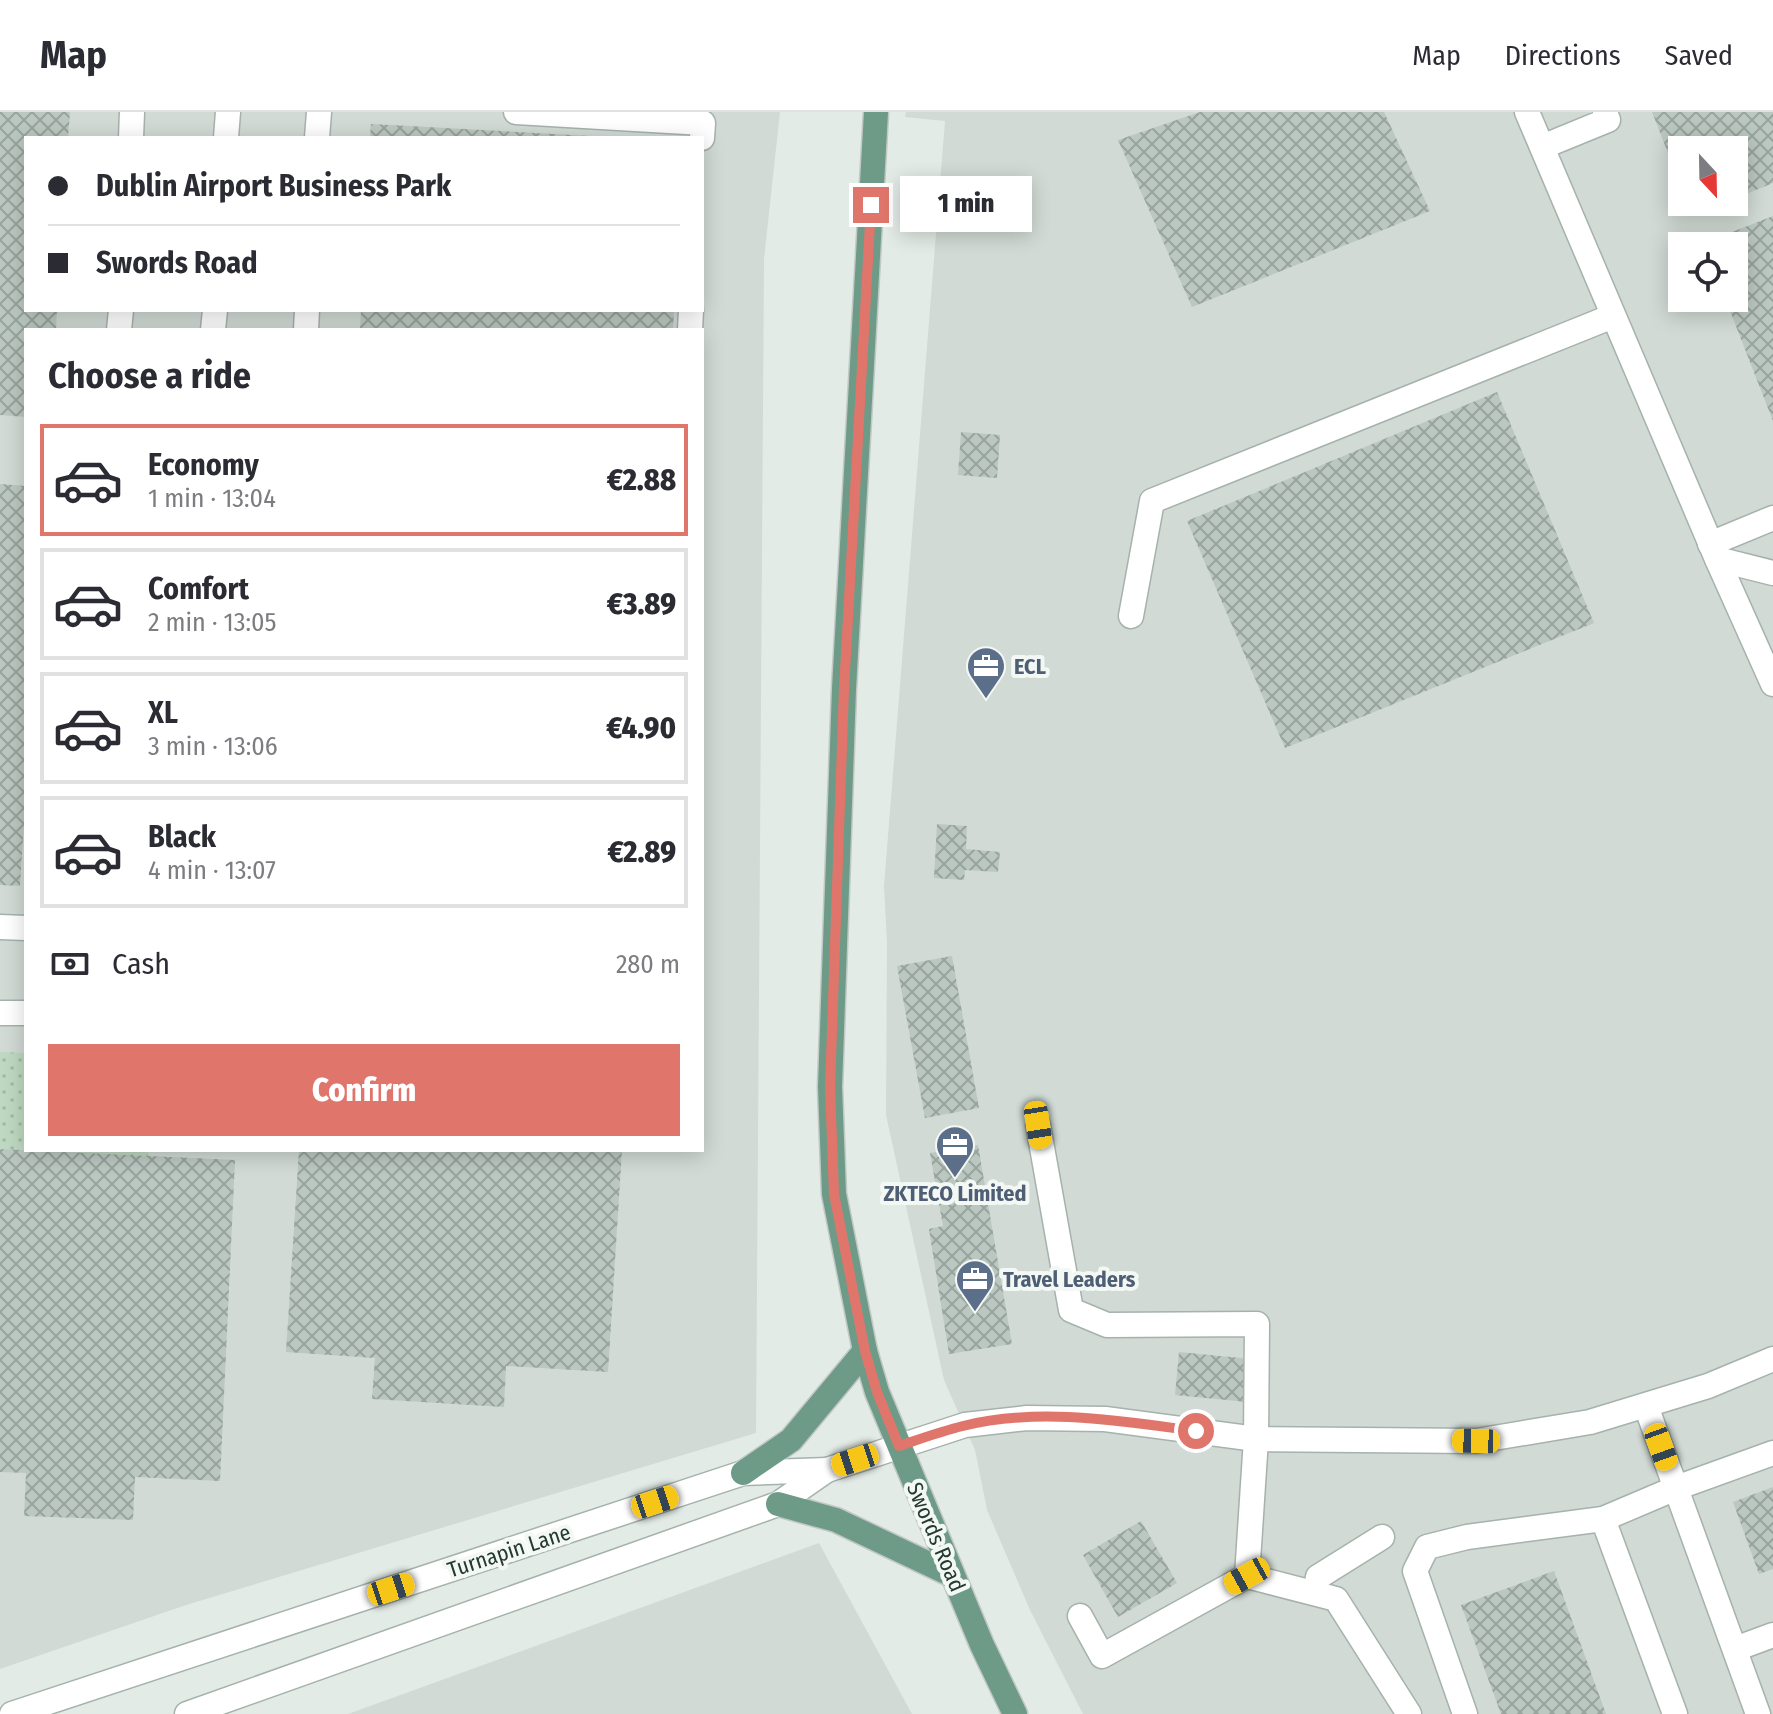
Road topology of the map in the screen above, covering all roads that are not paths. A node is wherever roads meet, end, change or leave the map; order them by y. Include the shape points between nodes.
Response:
1 (132, 112) edge
2 (228, 112) edge
3 (319, 112) edge
4 (516, 112) edge
5 (876, 112) edge
6 (1527, 112) edge
7 (1605, 112) edge
8 (131, 136) edge
9 (226, 136) edge
10 (317, 136) edge
11 (702, 136) edge
12 (1542, 147) junction
13 (1613, 316) junction
14 (1773, 518) edge
15 (1714, 552) junction
16 (1773, 573) edge
17 (1131, 616) dead end
18 (1773, 684) edge
19 (0, 927) edge
20 (24, 928) edge
21 (0, 1013) edge
22 (24, 1013) edge
23 (1038, 1125) dead end
24 (865, 1351) junction
25 (1773, 1359) edge
26 (1646, 1406) junction
27 (1256, 1439) junction
28 (899, 1446) junction
29 (1773, 1453) edge
30 (827, 1470) junction
31 (743, 1473) junction
32 (1676, 1488) junction
33 (778, 1504) junction
34 (1603, 1519) junction
35 (1382, 1537) dead end
36 (952, 1575) junction
37 (1247, 1576) junction
38 (1315, 1593) junction
39 (1080, 1616) dead end
40 (1773, 1635) edge
41 (1735, 1649) junction
42 (12, 1714) edge
43 (187, 1714) edge
44 (1015, 1714) edge
45 (1409, 1714) edge
46 (1465, 1714) edge
47 (1675, 1714) edge
48 (1758, 1714) edge

1 - 8 street
2 - 9 street
3 - 10 street
4 - 11 street via 703,123
5 - 24 main road, Swords Road via 844,689 830,1087 834,1194
6 - 12 street
7 - 12 street via 1608,120
12 - 13 street
13 - 15 street
13 - 17 street via 1152,501
14 - 15 street
15 - 16 street
15 - 18 street
19 - 20 street
21 - 22 street
23 - 27 street via 1071,1310 1107,1325 1257,1324
24 - 28 main road, Swords Road
24 - 31 main road via 791,1440
25 - 26 street, Turnapin Lane
26 - 27 street, Turnapin Lane via 1569,1426 1476,1441
26 - 32 street
27 - 28 street, Turnapin Lane via 1105,1419 1027,1418 965,1425
27 - 37 street
28 - 30 street, Turnapin Lane
28 - 36 main road, Swords Road
29 - 32 street
30 - 31 street, Turnapin Lane
30 - 33 street, Turnapin Lane
31 - 42 street, Turnapin Lane
32 - 34 street
32 - 41 street
33 - 36 main road via 836,1520
33 - 43 street, Turnapin Lane
34 - 46 street via 1427,1547 1415,1571
34 - 47 street
35 - 38 street via 1318,1577
36 - 44 main road, Swords Road
37 - 38 street
37 - 39 street via 1102,1656
38 - 45 street via 1336,1599
40 - 41 street
41 - 48 street

